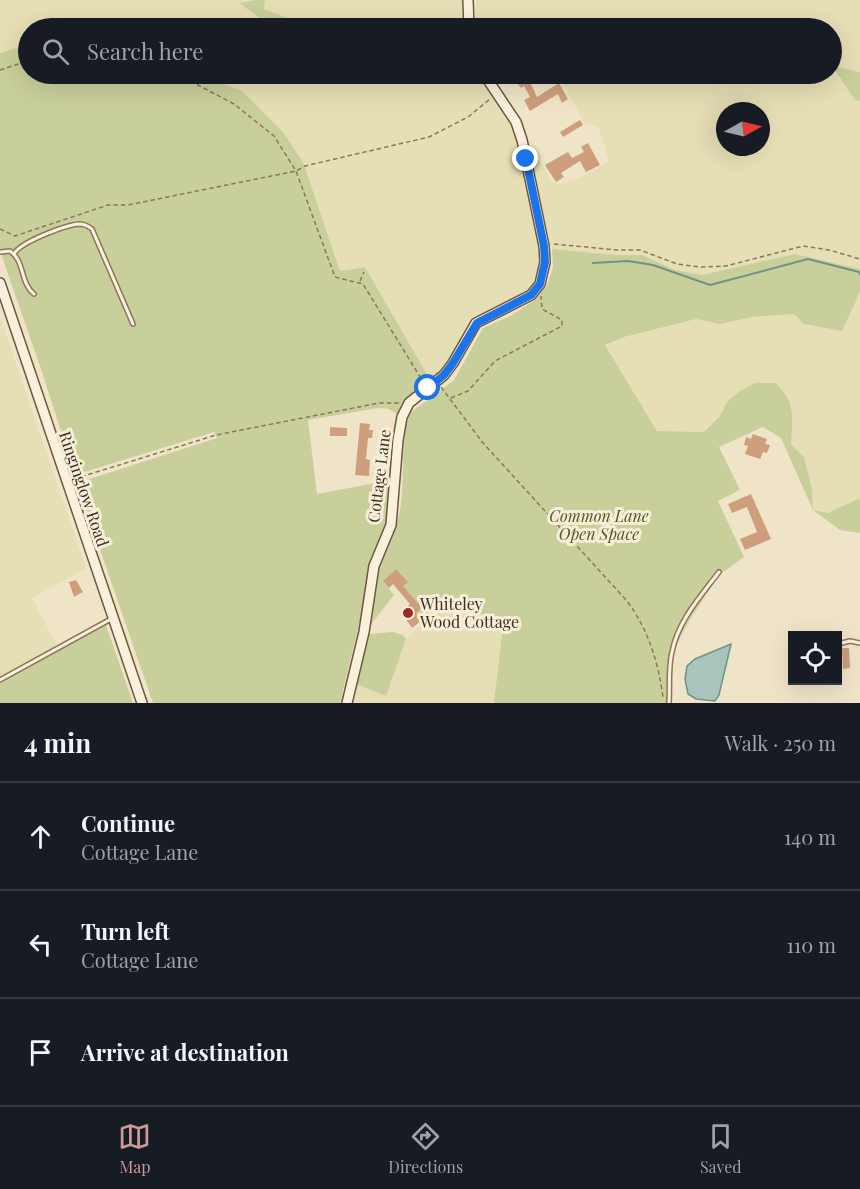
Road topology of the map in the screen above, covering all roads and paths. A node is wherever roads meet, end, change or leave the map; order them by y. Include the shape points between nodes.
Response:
1 (468, 0) edge
2 (469, 18) edge
3 (18, 64) edge
4 (0, 70) edge
5 (196, 84) edge
6 (490, 84) edge
7 (496, 93) junction
8 (296, 171) junction
9 (0, 229) edge
10 (544, 246) junction
11 (0, 252) edge
12 (14, 254) junction
13 (860, 259) edge
14 (364, 272) dead end
15 (359, 282) junction
16 (0, 283) edge
17 (540, 284) junction
18 (34, 294) dead end
19 (133, 324) dead end
20 (432, 385) junction
21 (450, 398) junction
22 (408, 403) junction
23 (66, 482) junction
24 (718, 572) dead end
25 (113, 618) junction
26 (842, 643) edge
27 (860, 643) edge
28 (0, 680) edge
29 (142, 703) edge
30 (347, 703) edge
31 (664, 703) edge
32 (669, 703) edge

1 - 2 street
3 - 4 path
5 - 8 path via 234,104 274,136
6 - 7 street
7 - 8 path via 468,117 429,137
7 - 10 street via 516,122 522,140
8 - 9 path via 108,206 15,236
8 - 15 path via 334,277
10 - 13 path via 640,250 677,264 700,267 726,266 803,246
10 - 17 street
11 - 12 lane
12 - 18 lane via 28,290
12 - 19 lane via 32,239 78,224 88,226
14 - 15 path
15 - 20 path
16 - 23 street, Ringinglow Road
17 - 20 street via 531,295 477,323 453,363
17 - 21 path via 542,309 562,320 562,326 495,361 468,391
20 - 21 path
20 - 22 street
21 - 31 path via 483,443 640,618 659,669
22 - 23 path via 379,403 216,435
22 - 30 street, Cottage Lane via 398,440 390,525 374,566
23 - 25 street, Ringinglow Road
24 - 32 lane via 689,610 677,634 671,653
25 - 28 lane
25 - 29 street, Ringinglow Road
26 - 27 lane

